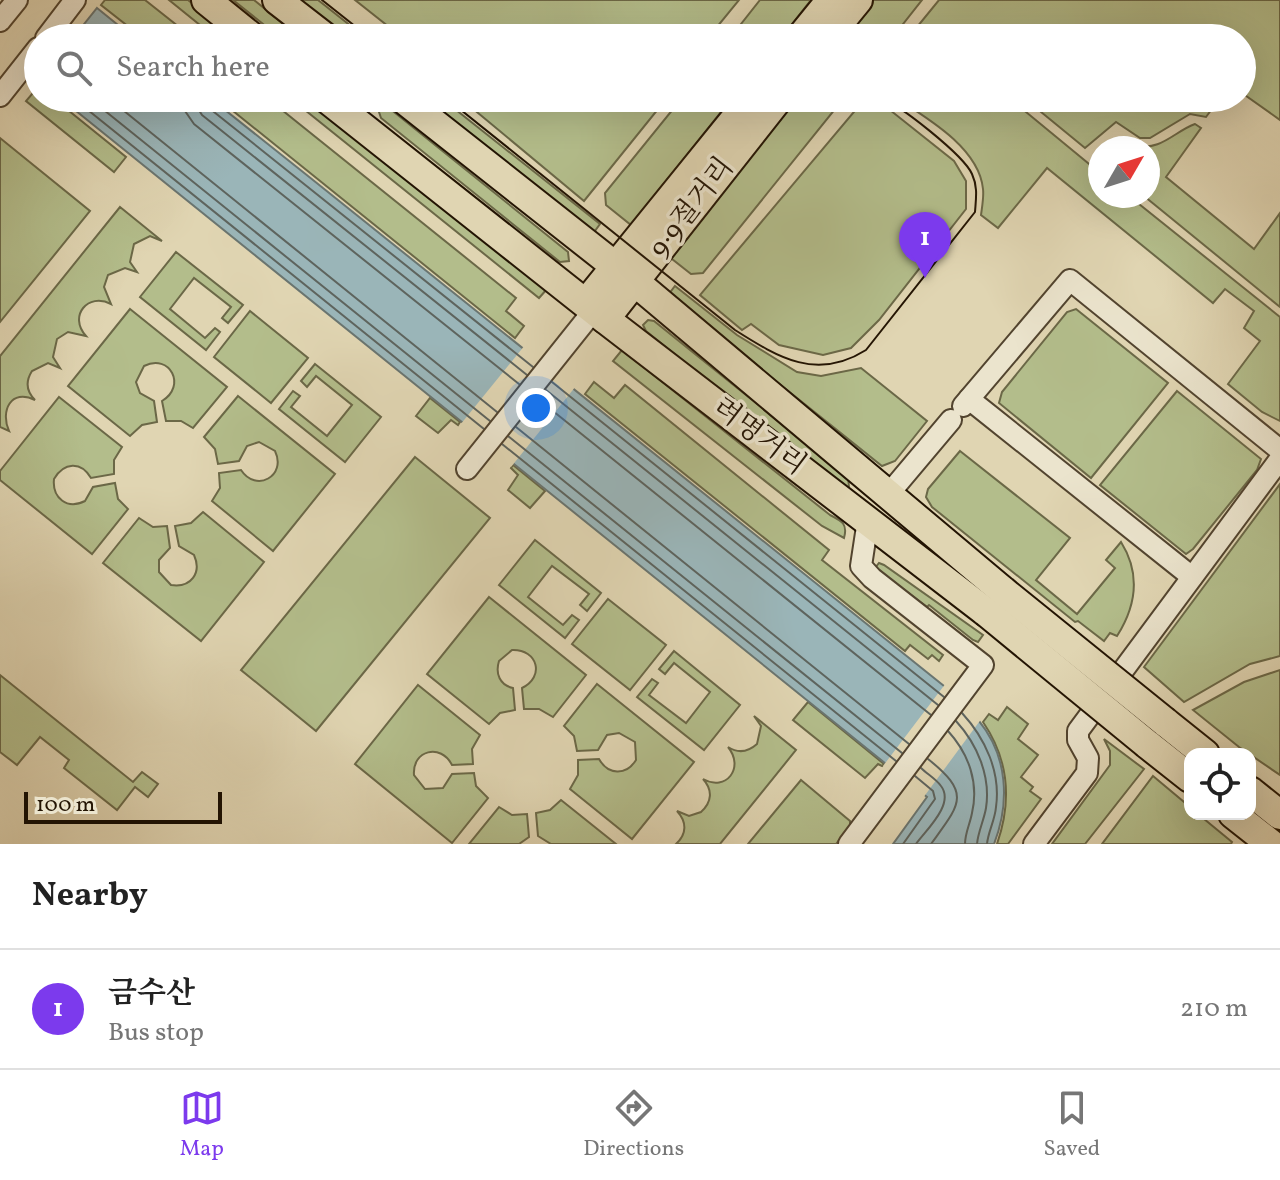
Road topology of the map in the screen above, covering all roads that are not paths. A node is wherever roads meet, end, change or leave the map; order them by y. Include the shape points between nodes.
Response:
1 (17, 0) edge
2 (75, 0) edge
3 (206, 0) edge
4 (277, 0) edge
5 (831, 0) edge
6 (858, 0) edge
7 (0, 21) edge
8 (57, 24) edge
9 (236, 24) edge
10 (308, 24) edge
11 (811, 24) edge
12 (838, 24) edge
13 (24, 66) edge
14 (0, 96) edge
15 (344, 112) edge
16 (420, 112) edge
17 (742, 112) edge
18 (767, 112) edge
19 (625, 274) junction
20 (595, 311) junction
21 (961, 409) junction
22 (1280, 450) edge
23 (1280, 459) edge
24 (467, 469) dead end
25 (887, 496) junction
26 (868, 520) junction
27 (1192, 577) junction
28 (995, 602) junction
29 (1184, 756) edge
30 (1256, 796) edge
31 (1280, 815) edge
32 (1241, 820) edge
33 (849, 844) edge
34 (1034, 844) edge
35 (1271, 844) edge

1 - 7 street
2 - 8 street
3 - 9 highway
4 - 10 highway
5 - 11 highway
6 - 12 highway
13 - 14 street
15 - 20 highway, 려명거리
16 - 19 highway, 려명거리
17 - 19 highway, 9·9절거리
18 - 19 highway, 9·9절거리
19 - 20 highway, 9·9절거리
19 - 25 highway, 려명거리
20 - 24 street
20 - 26 highway, 려명거리
21 - 22 street via 1070,280
21 - 25 street
21 - 27 street
23 - 27 street
25 - 28 highway, 려명거리
26 - 28 highway, 려명거리
26 - 33 street via 861,566 983,665
27 - 34 street via 1078,731 1088,758 1087,773
28 - 29 highway, 려명거리, bridge
30 - 31 highway
32 - 35 highway

